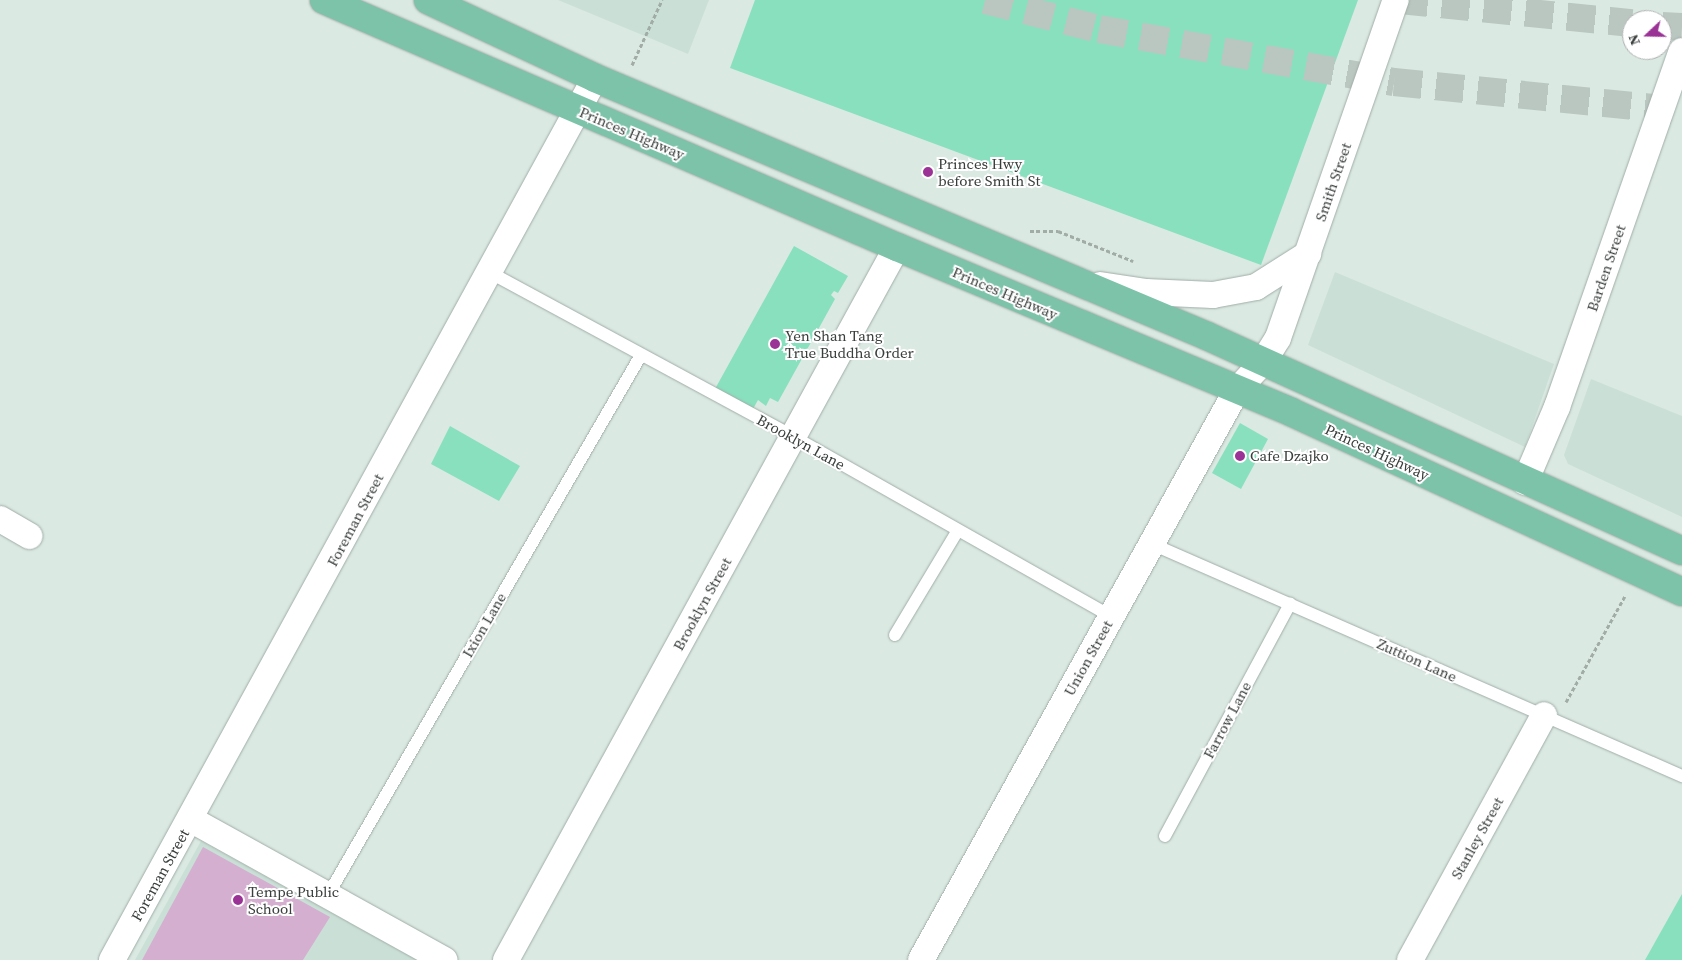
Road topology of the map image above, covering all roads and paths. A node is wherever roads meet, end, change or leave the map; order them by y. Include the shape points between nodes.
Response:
1 (324, 0) edge
2 (428, 0) edge
3 (662, 0) edge
4 (1396, 0) edge
5 (1682, 52) edge
6 (622, 62) dead end
7 (631, 66) junction
8 (639, 69) dead end
9 (595, 78) junction
10 (578, 110) junction
11 (1025, 230) dead end
12 (897, 247) junction
13 (1308, 254) junction
14 (1137, 263) dead end
15 (490, 272) junction
16 (1079, 282) junction
17 (641, 355) junction
18 (1263, 362) junction
19 (1237, 390) junction
20 (794, 437) junction
21 (1526, 482) junction
22 (0, 518) edge
23 (958, 530) junction
24 (30, 536) dead end
25 (1152, 544) junction
26 (1682, 551) edge
27 (1682, 592) edge
28 (1627, 593) dead end
29 (1290, 604) junction
30 (1111, 616) junction
31 (894, 635) dead end
32 (1550, 718) junction
33 (1682, 776) edge
34 (190, 819) junction
35 (1165, 836) dead end
36 (328, 895) junction
37 (112, 960) edge
38 (444, 960) edge
39 (506, 960) edge
40 (921, 960) edge
41 (1410, 960) edge

1 - 10 highway, Princes Highway
2 - 9 highway
3 - 7 path
4 - 13 street, Smith Street
5 - 21 street, Barden Street via 1558,407
6 - 7 path
7 - 8 path
9 - 10 street, Foreman Street
9 - 16 highway
10 - 12 highway, Princes Highway
10 - 15 street, Foreman Street
11 - 14 path via 1058,231
12 - 19 highway, Princes Highway
12 - 20 street, Brooklyn Street
13 - 16 street via 1256,287 1213,295 1146,292
13 - 18 street, Smith Street via 1278,338
15 - 17 lane, Brooklyn Lane
15 - 34 street, Foreman Street
16 - 18 highway
17 - 20 lane, Brooklyn Lane
17 - 36 lane, Ixion Lane
18 - 19 street, Union Street
18 - 21 highway
19 - 25 street, Union Street
19 - 27 highway, Princes Highway
20 - 23 lane, Brooklyn Lane
20 - 39 street, Brooklyn Street
21 - 26 highway
22 - 24 street
23 - 30 lane, Brooklyn Lane
23 - 31 lane
25 - 29 lane, Zuttion Lane
25 - 30 street, Union Street
28 - 32 path
29 - 32 lane, Zuttion Lane
29 - 35 lane, Farrow Lane
30 - 40 street, Union Street
32 - 33 lane, Zuttion Lane
32 - 41 street, Stanley Street
34 - 36 street
34 - 37 street, Foreman Street
36 - 38 street

